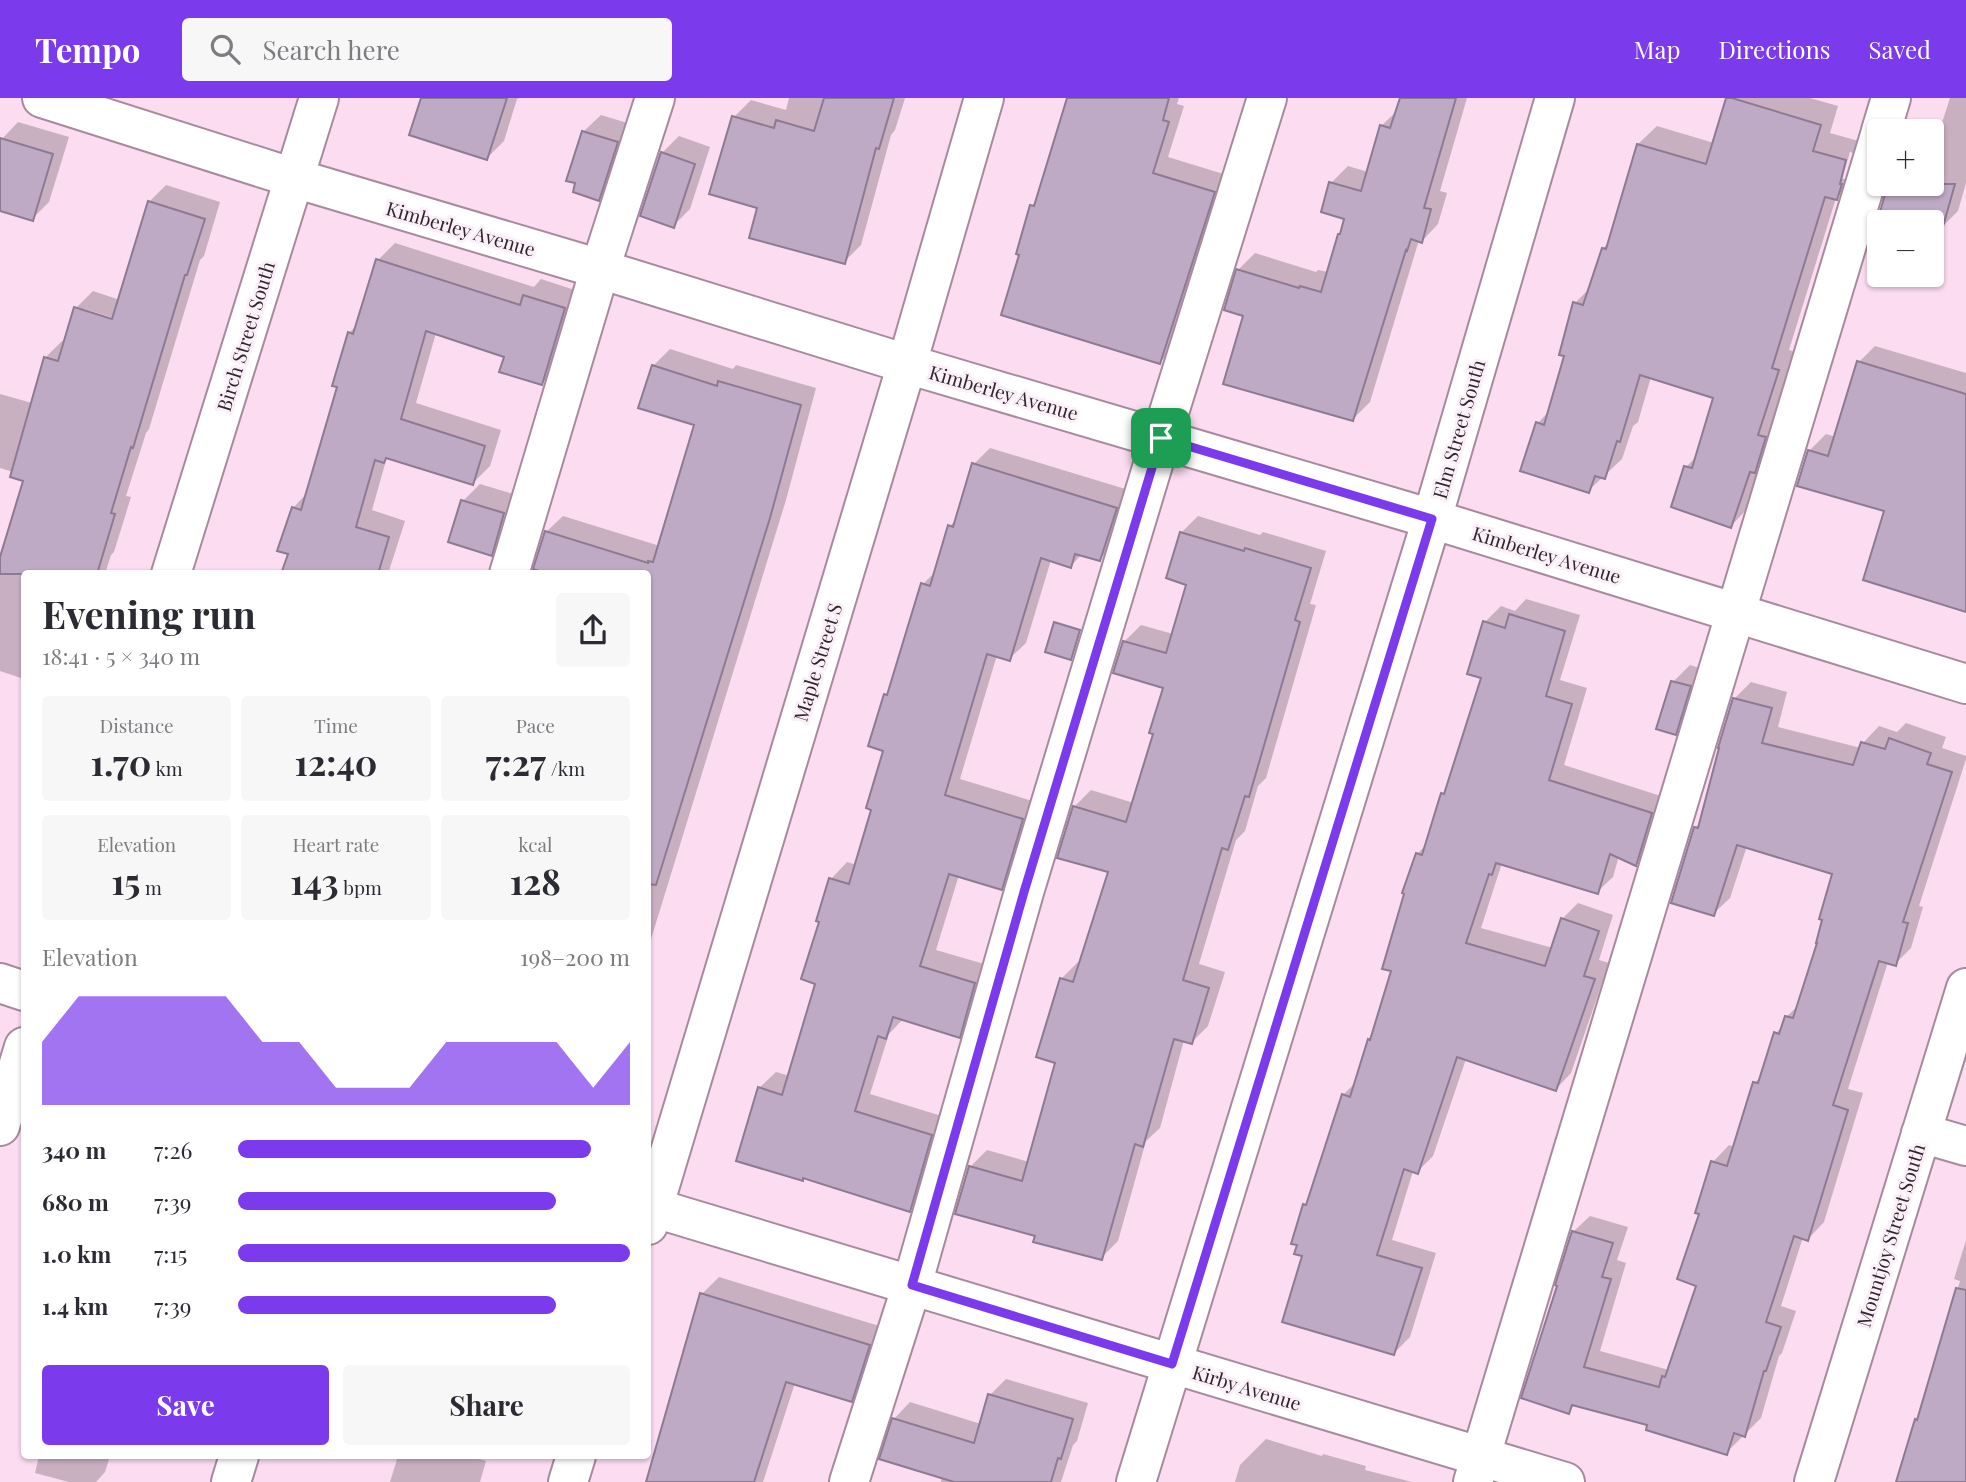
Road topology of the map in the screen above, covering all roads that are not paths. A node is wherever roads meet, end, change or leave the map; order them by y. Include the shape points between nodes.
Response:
1 (42, 98) edge
2 (319, 98) edge
3 (655, 98) edge
4 (985, 98) edge
5 (1267, 98) edge
6 (1555, 98) edge
7 (1891, 98) edge
8 (1884, 119) edge
9 (1867, 176) edge
10 (294, 178) junction
11 (600, 269) junction
12 (907, 364) junction
13 (1161, 438) junction
14 (1432, 519) junction
15 (172, 570) edge
16 (510, 570) edge
17 (1734, 612) junction
18 (1966, 684) edge
19 (0, 983) edge
20 (1966, 988) edge
21 (21, 989) edge
22 (21, 1056) edge
23 (0, 1126) edge
24 (1921, 1133) junction
25 (1966, 1146) edge
26 (651, 1206) edge
27 (651, 1214) edge
28 (912, 1285) junction
29 (1172, 1364) junction
30 (238, 1459) edge
31 (575, 1459) edge
32 (1477, 1469) edge
33 (231, 1482) edge
34 (568, 1482) edge
35 (849, 1482) edge
36 (1136, 1482) edge
37 (1565, 1482) edge
38 (1814, 1482) edge

1 - 10 street, Kimberley Avenue
2 - 10 street, Birch Street South
3 - 11 street
4 - 12 street, Maple Street S
5 - 13 street
6 - 14 street, Elm Street South
7 - 8 street
9 - 17 street
10 - 11 street, Kimberley Avenue
10 - 15 street, Birch Street South
11 - 12 street, Kimberley Avenue
11 - 16 street
12 - 13 street, Kimberley Avenue
12 - 26 street, Maple Street S
13 - 14 street, Kimberley Avenue
13 - 28 street
14 - 17 street, Kimberley Avenue
14 - 29 street, Elm Street South
17 - 18 street, Kimberley Avenue
17 - 32 street
19 - 21 street
20 - 24 street, Mountjoy Street South
22 - 23 street
24 - 25 street
24 - 38 street, Mountjoy Street South
27 - 28 street, Kirby Avenue
28 - 29 street, Kirby Avenue
28 - 35 street
29 - 32 street, Kirby Avenue
29 - 36 street, Elm Street South
30 - 33 street
31 - 34 street
32 - 37 street, Kirby Avenue

